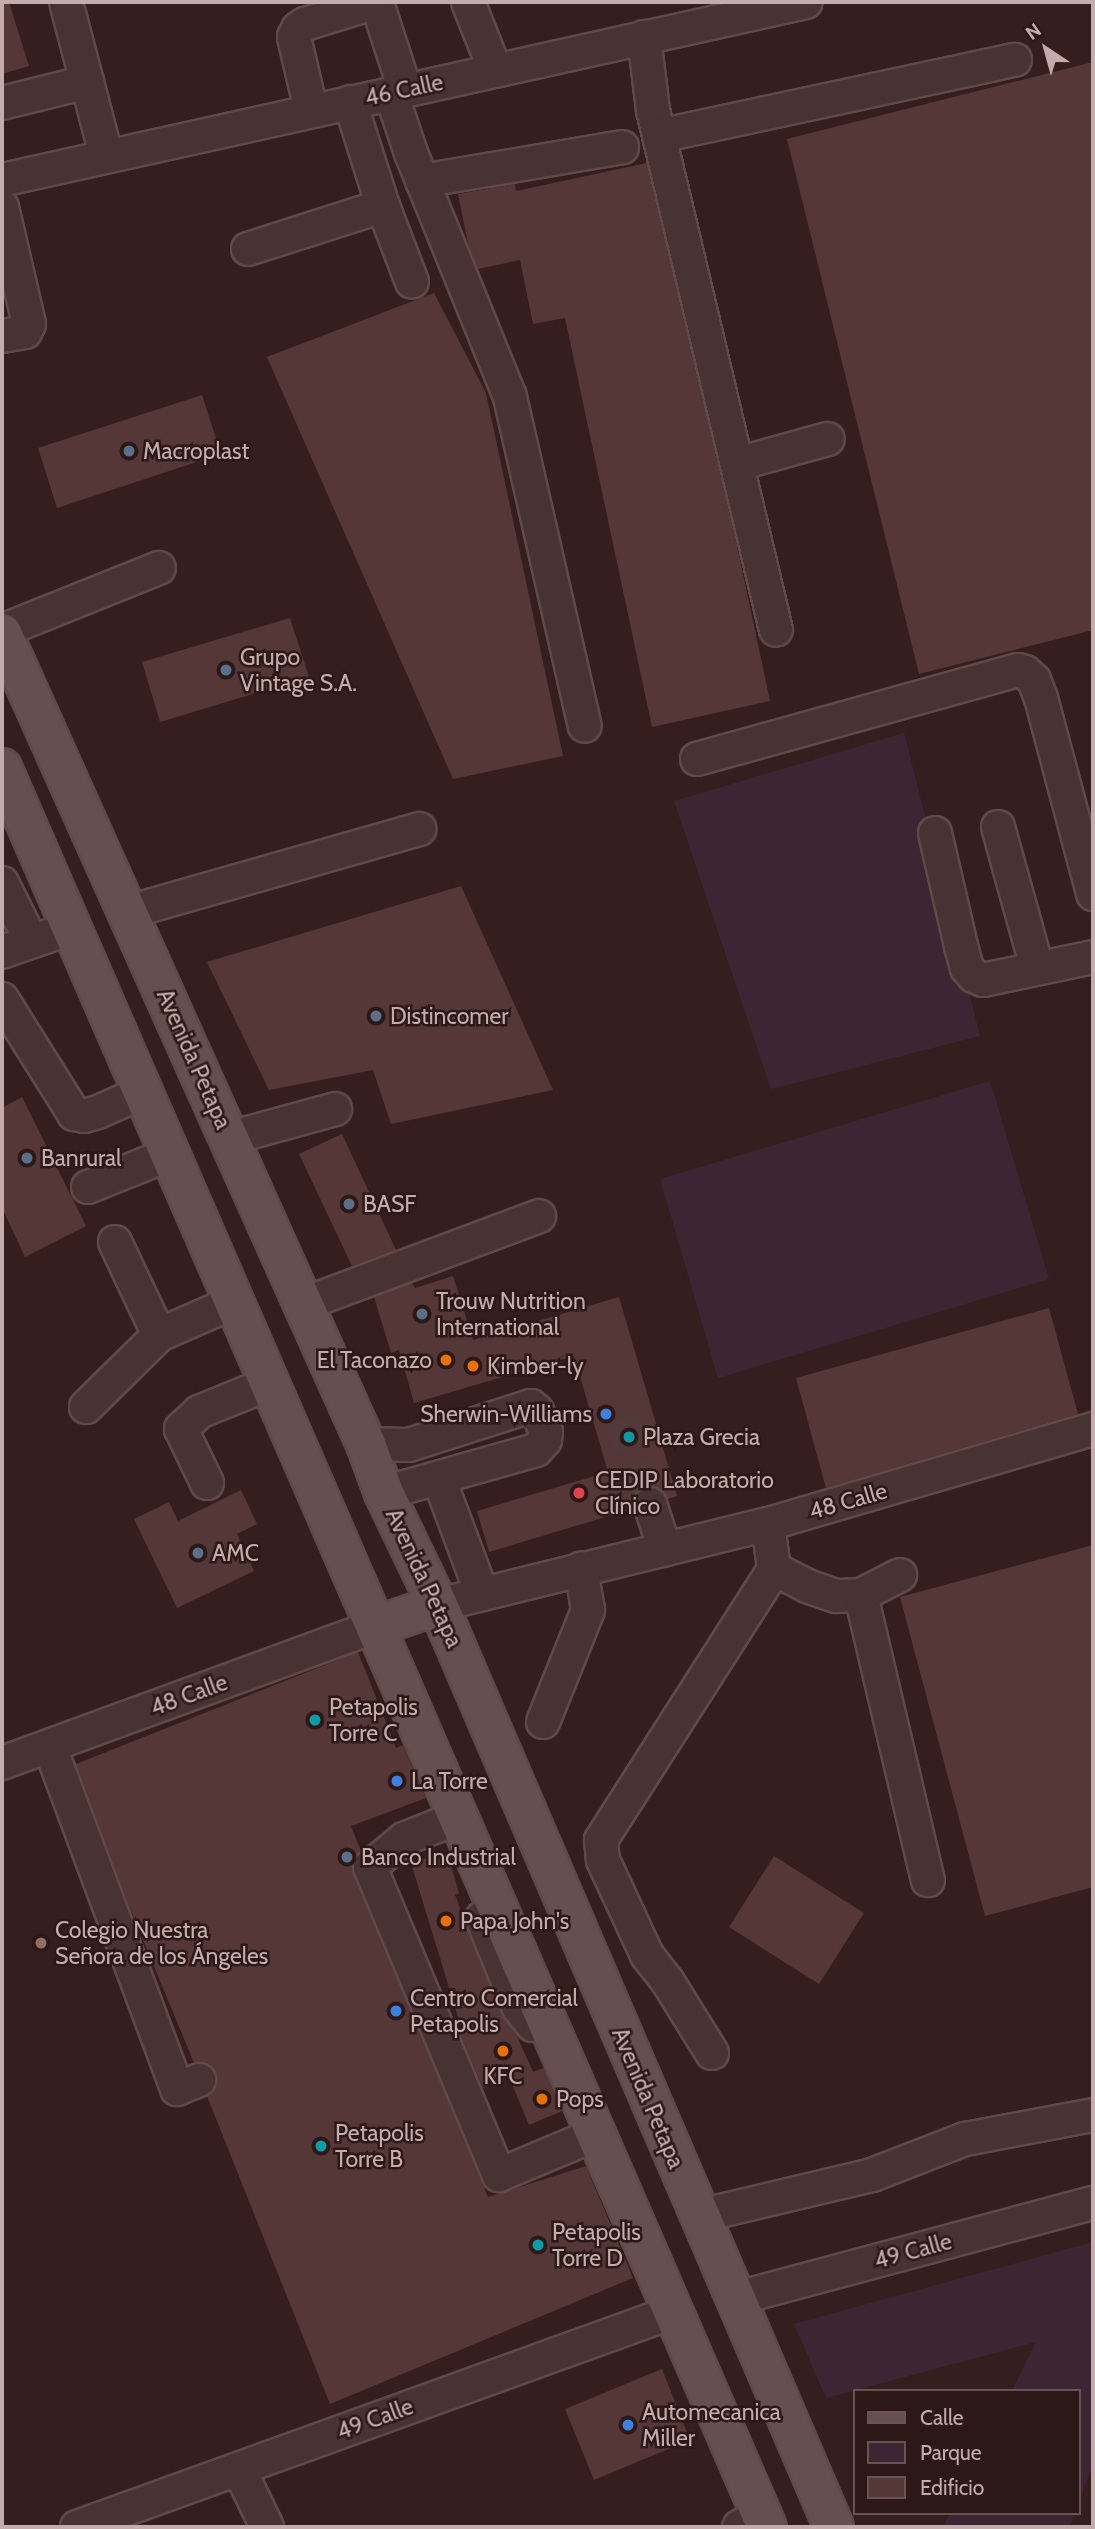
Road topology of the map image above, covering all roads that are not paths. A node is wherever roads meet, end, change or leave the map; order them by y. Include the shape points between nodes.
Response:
1 (66, 2) edge
2 (468, 2) edge
3 (806, 2) edge
4 (377, 3) edge
5 (692, 14) edge
6 (644, 37) junction
7 (1015, 60) dead end
8 (495, 70) junction
9 (87, 82) junction
10 (398, 91) junction
11 (351, 102) junction
12 (2, 103) edge
13 (311, 110) junction
14 (659, 136) junction
15 (622, 147) dead end
16 (106, 155) junction
17 (2, 180) edge
18 (422, 181) junction
19 (383, 206) junction
20 (2, 207) edge
21 (248, 249) dead end
22 (412, 282) dead end
23 (11, 288) edge
24 (2, 336) edge
25 (828, 439) dead end
26 (737, 464) junction
27 (159, 568) dead end
28 (776, 630) dead end
29 (2, 632) edge
30 (585, 726) dead end
31 (697, 759) dead end
32 (2, 768) edge
33 (998, 827) dead end
34 (419, 829) dead end
35 (935, 833) dead end
36 (2, 883) edge
37 (1093, 894) edge
38 (128, 912) junction
39 (71, 928) junction
40 (31, 941) junction
41 (2, 951) edge
42 (1093, 957) edge
43 (1037, 968) junction
44 (2, 999) edge
45 (143, 1092) junction
46 (335, 1109) dead end
47 (230, 1138) junction
48 (170, 1154) junction
49 (88, 1187) dead end
50 (539, 1216) dead end
51 (116, 1242) dead end
52 (234, 1302) junction
53 (304, 1304) junction
54 (159, 1335) junction
55 (270, 1383) junction
56 (86, 1407) dead end
57 (1093, 1429) edge
58 (366, 1444) junction
59 (439, 1479) junction
60 (207, 1483) dead end
61 (384, 1493) junction
62 (650, 1504) tunnel mouth
63 (768, 1524) junction
64 (665, 1550) junction
65 (581, 1569) junction
66 (774, 1569) junction
67 (900, 1575) dead end
68 (482, 1594) junction
69 (861, 1595) junction
70 (438, 1605) junction
71 (376, 1626) junction
72 (543, 1722) dead end
73 (50, 1747) junction
74 (2, 1763) edge
75 (457, 1818) junction
76 (928, 1880) dead end
77 (712, 2053) dead end
78 (199, 2080) dead end
79 (1093, 2115) edge
80 (594, 2135) junction
81 (1093, 2203) edge
82 (699, 2216) junction
83 (734, 2299) junction
84 (673, 2312) junction
85 (239, 2469) junction
86 (756, 2523) edge
87 (77, 2527) edge
88 (267, 2527) edge
89 (834, 2527) edge

1 - 9 street
2 - 8 street
3 - 5 street, 46 Calle
4 - 10 street
4 - 13 street via 298,29 294,37
5 - 6 street, 46 Calle
6 - 8 street, 46 Calle
6 - 14 street
7 - 14 street
8 - 10 street, 46 Calle
9 - 12 street
9 - 16 street
10 - 11 street, 46 Calle
10 - 18 street
11 - 13 street, 46 Calle
11 - 19 street
13 - 16 street, 46 Calle
14 - 26 street
15 - 18 street
16 - 17 street, 46 Calle
18 - 30 street via 510,397
19 - 21 street
19 - 22 street
20 - 23 street
23 - 24 street via 29,324 25,332
25 - 26 street
26 - 28 street
27 - 29 street
29 - 38 main road, Avenida Petapa
31 - 37 street via 1018,670 1025,672 1041,698
32 - 39 main road
33 - 43 street
34 - 38 street
35 - 43 street via 967,968 983,980
36 - 40 street
38 - 47 main road, Avenida Petapa
39 - 40 street
39 - 45 main road
40 - 41 street
42 - 43 street
44 - 45 street via 74,1114 98,1112
45 - 48 main road
46 - 47 street
47 - 53 main road, Avenida Petapa
48 - 49 street
48 - 52 main road
50 - 53 street
51 - 54 street
52 - 54 street
52 - 55 main road
53 - 58 main road, Avenida Petapa
54 - 56 street
55 - 60 street via 199,1412 181,1429
55 - 71 main road
57 - 63 street, 48 Calle
58 - 59 street via 409,1445 521,1408 531,1406 537,1411 546,1432 536,1450
58 - 61 main road, Avenida Petapa
59 - 61 street
59 - 68 street
61 - 70 main road, Avenida Petapa
62 - 64 street
63 - 64 street, 48 Calle
63 - 66 street
64 - 65 street, 48 Calle
65 - 68 street, 48 Calle
65 - 72 street via 588,1610
66 - 69 street via 836,1596
66 - 77 street via 601,1840 603,1860 647,1955
67 - 69 street
68 - 70 street, 48 Calle
69 - 76 street
70 - 71 main road
70 - 82 main road, Avenida Petapa
71 - 73 street, 48 Calle
71 - 75 main road
73 - 74 street, 48 Calle
73 - 78 street via 177,2089
75 - 80 main road
75 - 80 street via 404,1839 370,1867 499,2175
79 - 82 street via 965,2139 872,2175
80 - 84 main road
81 - 83 street, 49 Calle
82 - 83 main road, Avenida Petapa
83 - 89 main road, Avenida Petapa
84 - 85 street, 49 Calle
84 - 86 main road
85 - 87 street, 49 Calle
85 - 88 street

